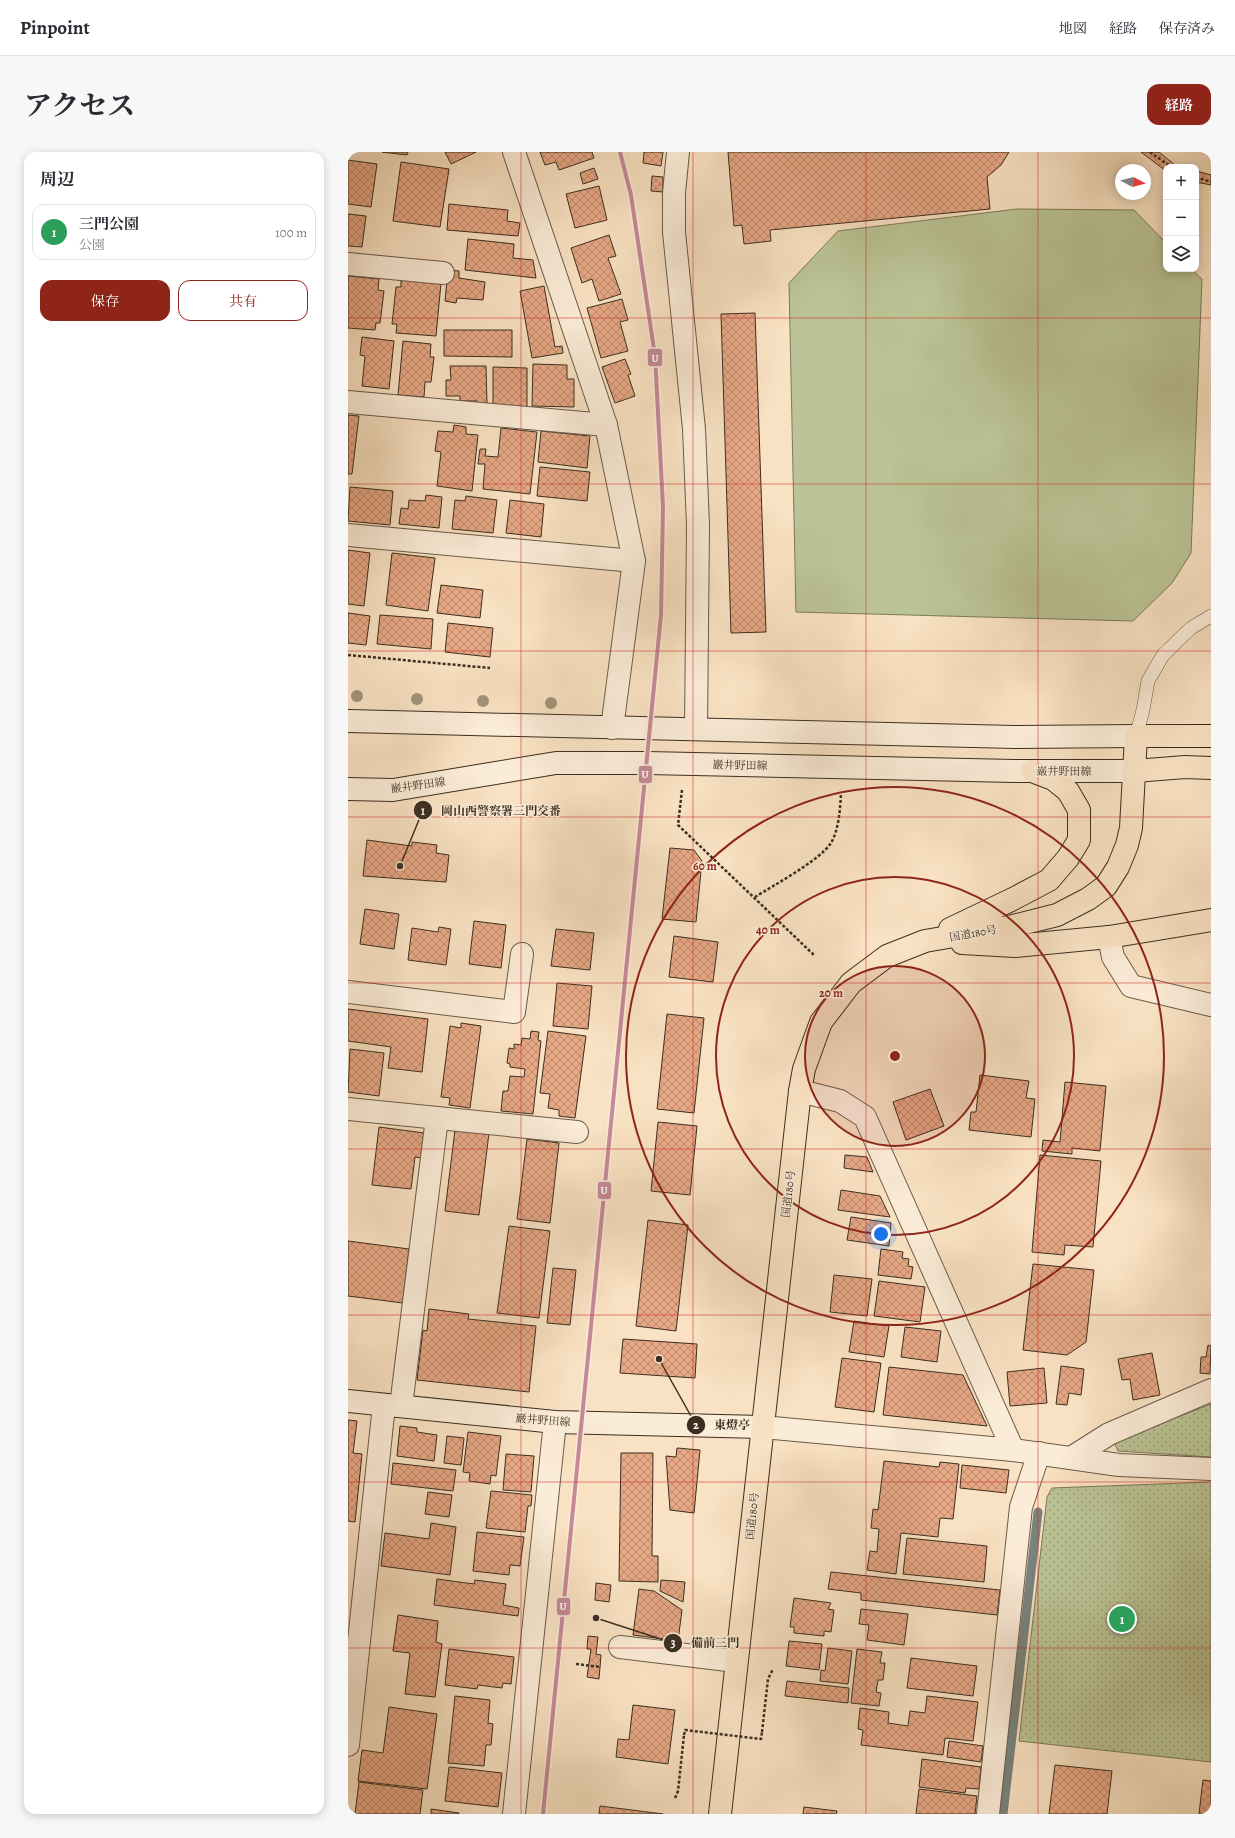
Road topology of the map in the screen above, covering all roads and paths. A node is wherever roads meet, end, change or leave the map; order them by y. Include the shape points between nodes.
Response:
1 (514, 152) edge
2 (678, 152) edge
3 (1150, 152) edge
4 (1167, 164) edge
5 (1199, 178) edge
6 (1211, 182) edge
7 (348, 264) edge
8 (443, 273) dead end
9 (348, 402) edge
10 (606, 425) junction
11 (348, 535) edge
12 (634, 561) junction
13 (1211, 616) edge
14 (348, 655) edge
15 (490, 668) dead end
16 (348, 721) edge
17 (612, 728) junction
18 (696, 728) junction
19 (1136, 736) junction
20 (1211, 736) edge
21 (1211, 768) edge
22 (1032, 771) junction
23 (1135, 771) junction
24 (682, 786) dead end
25 (348, 789) edge
26 (842, 791) dead end
27 (755, 897) junction
28 (1211, 920) edge
29 (1109, 937) junction
30 (925, 941) junction
31 (522, 954) dead end
32 (815, 956) dead end
33 (348, 992) edge
34 (1211, 1006) edge
35 (800, 1091) junction
36 (348, 1109) edge
37 (437, 1118) junction
38 (577, 1132) dead end
39 (1211, 1390) edge
40 (348, 1401) edge
41 (393, 1406) junction
42 (555, 1422) junction
43 (762, 1427) junction
44 (1013, 1450) junction
45 (1039, 1453) junction
46 (1071, 1458) junction
47 (1211, 1469) edge
48 (620, 1647) dead end
49 (736, 1661) junction
50 (576, 1664) dead end
51 (604, 1668) dead end
52 (773, 1669) dead end
53 (348, 1745) edge
54 (675, 1798) dead end
55 (514, 1814) edge
56 (720, 1814) edge
57 (988, 1814) edge

1 - 10 street
2 - 18 street via 674,232 694,429 698,525
3 - 4 path
5 - 6 path
7 - 8 street
9 - 10 street
10 - 12 street
11 - 12 street
12 - 17 street
13 - 19 lane via 1191,628 1163,655 1148,681
14 - 15 path
16 - 17 street
17 - 18 street
18 - 19 street via 1015,737
19 - 20 highway
19 - 23 highway, 国道180号
21 - 23 highway via 1185,767
22 - 23 street, 巌井野田線
22 - 25 street, 巌井野田線 via 556,763 393,790
22 - 30 highway via 1053,779 1068,790 1079,810 1079,840 1068,858 1049,880
23 - 30 highway, 国道180号 via 1131,828 1127,845 1118,867 1106,886 1058,915 1013,926
24 - 27 path via 678,825
26 - 27 path via 839,819 830,843 811,861
27 - 32 path
28 - 29 highway
29 - 30 highway via 1014,946
29 - 34 street via 1113,957 1131,986
30 - 35 highway, 国道180号 via 887,956 851,984 821,1022 804,1069
31 - 33 street via 514,1012
35 - 43 highway, 国道180号
35 - 44 street via 840,1101 865,1117
36 - 37 street
37 - 38 street
37 - 41 street
39 - 46 street via 1109,1434
40 - 41 street, 巌井野田線
41 - 42 street, 巌井野田線
41 - 53 street
42 - 43 street, 巌井野田線
42 - 55 street
43 - 44 street, 巌井野田線
43 - 49 highway, 国道180号
44 - 45 street, 巌井野田線
45 - 46 street, 巌井野田線
45 - 57 street via 1021,1508
46 - 47 street, 巌井野田線 via 1119,1465
48 - 49 street
49 - 56 highway, 国道180号
50 - 51 path
52 - 54 path, bridge via 768,1679 762,1739 685,1730

